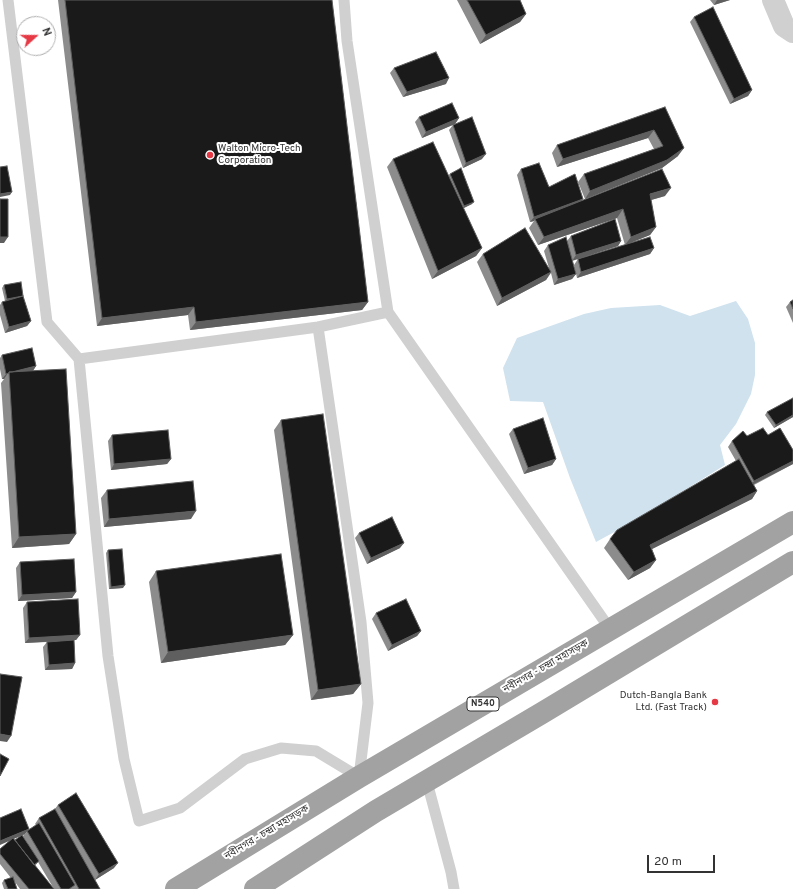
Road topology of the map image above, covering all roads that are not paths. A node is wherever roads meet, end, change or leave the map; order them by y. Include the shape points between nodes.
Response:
1 (8, 0) edge
2 (344, 0) edge
3 (774, 0) edge
4 (793, 32) edge
5 (388, 312) junction
6 (318, 327) junction
7 (79, 359) junction
8 (793, 522) edge
9 (793, 562) edge
10 (610, 630) junction
11 (359, 777) junction
12 (427, 782) junction
13 (176, 889) edge
14 (255, 889) edge
15 (454, 889) edge

1 - 7 lane via 47,322
2 - 5 lane via 347,41
3 - 4 street via 784,26
5 - 6 lane
5 - 10 lane
6 - 7 lane
6 - 11 lane via 361,622 368,703
7 - 11 lane via 108,656 124,759 139,821 180,808 245,759 281,748 316,751
8 - 10 highway, নবীনগর - চন্দ্রা মহাসড়ক / N540
9 - 12 highway
10 - 11 highway, নবীনগর - চন্দ্রা মহাসড়ক / N540
11 - 13 highway, নবীনগর - চন্দ্রা মহাসড়ক / N540
12 - 14 highway via 376,811
12 - 15 lane

